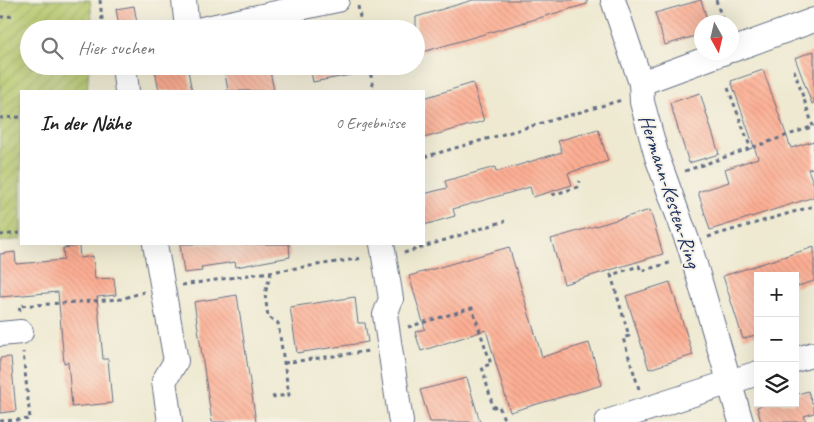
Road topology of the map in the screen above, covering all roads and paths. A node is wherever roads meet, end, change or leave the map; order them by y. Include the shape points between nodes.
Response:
1 (100, 0) edge
2 (184, 0) edge
3 (337, 0) edge
4 (357, 0) edge
5 (613, 0) edge
6 (716, 0) edge
7 (721, 15) edge
8 (14, 16) dead end
9 (0, 17) edge
10 (102, 20) edge
11 (186, 20) edge
12 (244, 20) edge
13 (360, 20) edge
14 (814, 20) edge
15 (739, 47) edge
16 (707, 60) edge
17 (794, 70) dead end
18 (125, 75) edge
19 (371, 75) edge
20 (642, 88) junction
21 (728, 88) dead end
22 (127, 90) edge
23 (374, 90) edge
24 (20, 116) edge
25 (0, 118) edge
26 (814, 126) edge
27 (751, 149) junction
28 (425, 157) edge
29 (665, 178) junction
30 (580, 181) dead end
31 (552, 194) dead end
32 (814, 206) edge
33 (506, 221) dead end
34 (20, 233) edge
35 (0, 236) edge
36 (425, 242) edge
37 (155, 245) edge
38 (414, 245) edge
39 (690, 250) junction
40 (384, 253) edge
41 (271, 272) junction
42 (162, 288) junction
43 (121, 299) dead end
44 (11, 333) edge
45 (388, 340) junction
46 (814, 354) edge
47 (799, 359) edge
48 (284, 363) junction
49 (754, 374) edge
50 (728, 383) junction
51 (272, 397) dead end
52 (646, 410) junction
53 (0, 421) edge
54 (170, 422) edge
55 (401, 422) edge
56 (505, 422) edge
57 (607, 422) edge
58 (741, 422) edge

1 - 10 path
2 - 11 street
3 - 12 street
4 - 13 path
5 - 20 street, Hermann-Kesten-Ring
6 - 7 path
8 - 9 path
14 - 15 street
16 - 20 street
17 - 26 path
18 - 22 street
19 - 23 path
20 - 28 path
20 - 29 street, Hermann-Kesten-Ring via 642,102
21 - 27 path
24 - 25 path
26 - 27 path
27 - 29 path
29 - 39 street, Hermann-Kesten-Ring
30 - 31 path via 578,187
32 - 39 path
33 - 36 path
34 - 35 path
37 - 42 street
38 - 40 path
39 - 50 street, Hermann-Kesten-Ring
39 - 52 path via 641,271 639,266 611,275 629,336 623,338
40 - 41 path
40 - 45 street via 391,299 385,315
41 - 42 path
41 - 48 path via 265,294 268,317 278,323
42 - 54 street via 176,361 164,381
43 - 44 path via 19,306
44 - 53 path via 30,419
45 - 48 path
45 - 55 street
45 - 56 path via 472,308 490,364 482,367 493,407 499,406
46 - 47 street
48 - 51 path via 289,395
49 - 50 street
50 - 52 street
50 - 58 street, Hermann-Kesten-Ring
52 - 57 street

